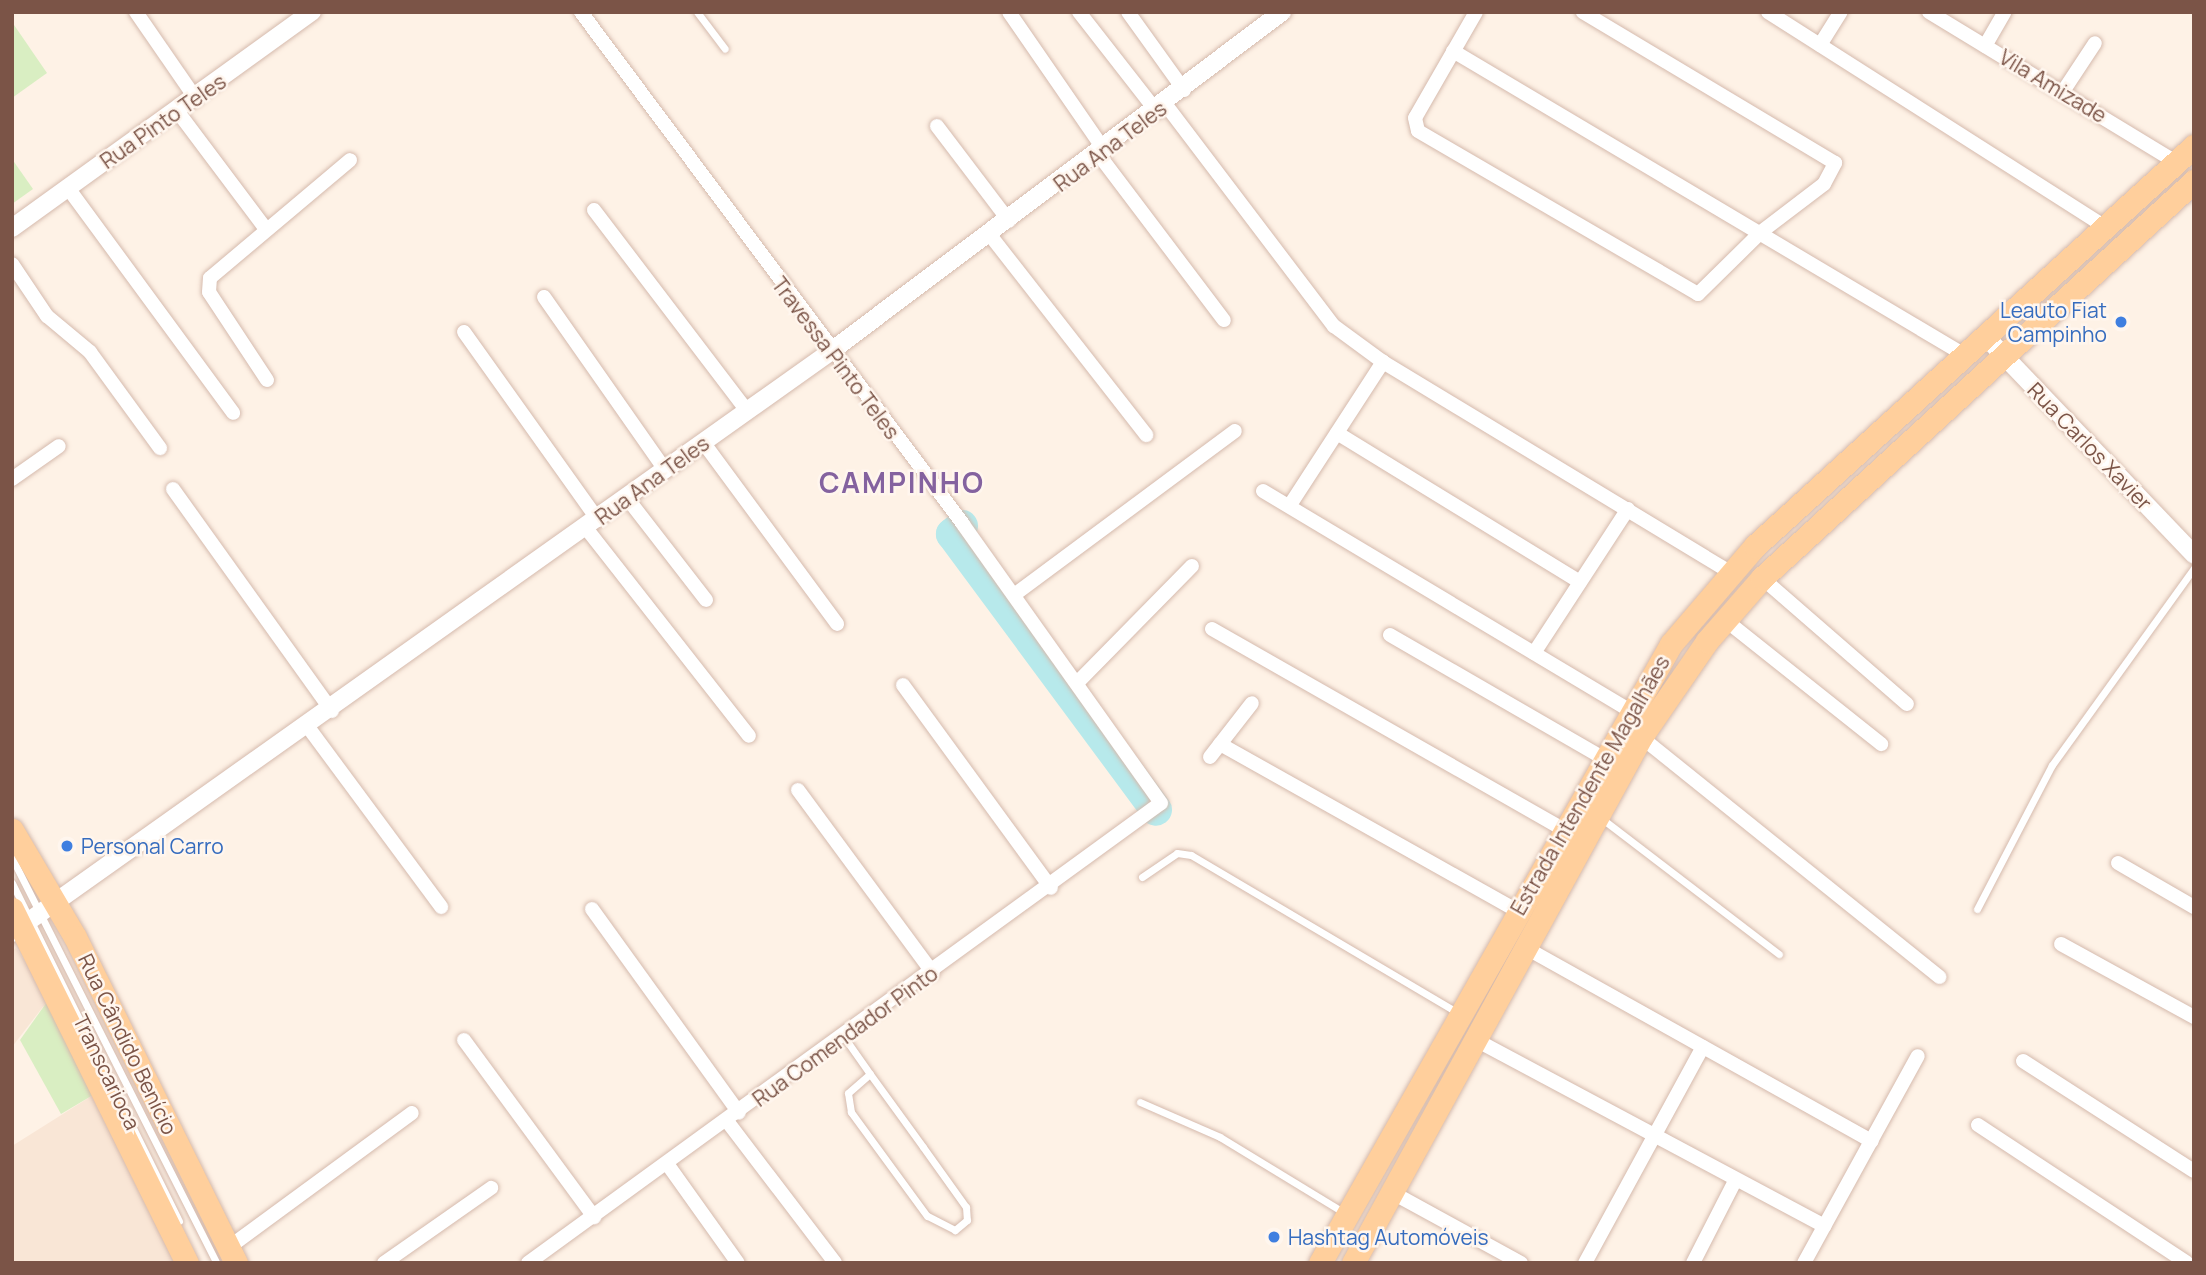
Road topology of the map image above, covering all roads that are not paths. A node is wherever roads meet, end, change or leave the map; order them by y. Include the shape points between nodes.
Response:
1 (136, 12) edge
2 (312, 12) edge
3 (581, 12) edge
4 (697, 12) edge
5 (1009, 12) edge
6 (1079, 12) edge
7 (1128, 12) edge
8 (1476, 12) edge
9 (1583, 12) edge
10 (1768, 12) edge
11 (1841, 12) edge
12 (1929, 12) edge
13 (2005, 12) edge
14 (1277, 13) edge
15 (2095, 43) dead end
16 (1821, 45) junction
17 (1984, 46) junction
18 (725, 49) dead end
19 (1452, 51) junction
20 (1184, 90) junction
21 (2064, 90) junction
22 (196, 99) junction
23 (1161, 108) junction
24 (178, 112) junction
25 (937, 126) dead end
26 (2194, 146) edge
27 (1102, 153) junction
28 (349, 160) dead end
29 (2176, 162) junction
30 (2194, 181) edge
31 (68, 188) junction
32 (594, 210) dead end
33 (1009, 221) junction
34 (12, 228) edge
35 (266, 229) junction
36 (2108, 229) junction
37 (1761, 232) junction
38 (990, 235) junction
39 (12, 264) edge
40 (544, 297) dead end
41 (1224, 320) dead end
42 (464, 332) dead end
43 (1986, 337) junction
44 (830, 352) junction
45 (1966, 356) junction
46 (2006, 357) junction
47 (1383, 362) junction
48 (267, 380) dead end
49 (747, 411) junction
50 (233, 413) dead end
51 (1235, 431) dead end
52 (1336, 433) junction
53 (1146, 436) dead end
54 (703, 442) junction
55 (59, 446) dead end
56 (159, 448) dead end
57 (666, 470) junction
58 (12, 479) edge
59 (173, 489) dead end
60 (1264, 491) dead end
61 (627, 498) junction
62 (1290, 505) junction
63 (1628, 509) junction
64 (592, 524) junction
65 (2194, 555) edge
66 (1192, 566) dead end
67 (2194, 568) edge
68 (1730, 572) junction
69 (1762, 578) junction
70 (1580, 582) junction
71 (1014, 595) junction
72 (706, 600) dead end
73 (1724, 619) junction
74 (836, 624) dead end
75 (1212, 629) dead end
76 (1390, 635) dead end
77 (1534, 653) junction
78 (1077, 683) junction
79 (903, 685) dead end
80 (1252, 702) dead end
81 (1907, 704) dead end
82 (1629, 710) junction
83 (332, 711) junction
84 (308, 727) junction
85 (749, 736) dead end
86 (1641, 737) junction
87 (1220, 744) junction
88 (1881, 744) dead end
89 (1210, 757) dead end
90 (1601, 757) junction
91 (798, 790) dead end
92 (1160, 807) joint
93 (1598, 815) junction
94 (1562, 829) junction
95 (12, 830) edge
96 (12, 858) edge
97 (2118, 863) dead end
98 (1142, 877) dead end
99 (12, 883) edge
100 (1051, 888) junction
101 (442, 907) dead end
102 (2194, 907) edge
103 (592, 909) dead end
104 (1977, 909) dead end
105 (1518, 911) junction
106 (30, 916) edge
107 (2061, 944) dead end
108 (1526, 948) junction
109 (1779, 954) dead end
110 (933, 973) junction
111 (1940, 978) dead end
112 (1459, 1013) junction
113 (2194, 1017) edge
114 (844, 1037) junction
115 (464, 1040) dead end
116 (1476, 1040) junction
117 (1703, 1047) junction
118 (1918, 1056) dead end
119 (2023, 1060) dead end
120 (870, 1074) junction
121 (1140, 1102) dead end
122 (412, 1113) dead end
123 (733, 1117) junction
124 (1978, 1125) dead end
125 (1654, 1138) junction
126 (1872, 1141) junction
127 (668, 1165) junction
128 (2194, 1171) edge
129 (1735, 1181) junction
130 (491, 1188) dead end
131 (1393, 1193) junction
132 (1347, 1214) junction
133 (594, 1217) junction
134 (1824, 1226) junction
135 (227, 1258) edge
136 (187, 1263) edge
137 (199, 1263) edge
138 (384, 1263) edge
139 (528, 1263) edge
140 (738, 1263) edge
141 (835, 1263) edge
142 (1320, 1263) edge
143 (1353, 1263) edge
144 (1521, 1263) edge
145 (1586, 1263) edge
146 (1693, 1263) edge
147 (1804, 1263) edge
148 (2187, 1263) edge

1 - 22 street
2 - 22 street, Rua Pinto Teles
3 - 44 street, Travessa Pinto Teles
4 - 18 lane
5 - 27 street
6 - 23 street
7 - 20 street
8 - 19 street
9 - 37 street via 1832,158 1834,168 1824,184
10 - 16 street
11 - 16 street
12 - 17 street, Vila Amizade
13 - 17 street
14 - 20 street, Rua Ana Teles
15 - 21 street
16 - 36 street
17 - 21 street, Vila Amizade
19 - 37 street
19 - 37 street via 1415,118 1418,131 1683,291 1702,292
20 - 23 street, Rua Ana Teles
21 - 29 street, Vila Amizade
22 - 24 street, Rua Pinto Teles
23 - 27 street, Rua Ana Teles
23 - 47 street via 1317,307
24 - 31 street, Rua Pinto Teles
24 - 35 street
25 - 33 street
26 - 29 main road, Estrada Intendente Magalhães
27 - 33 street, Rua Ana Teles
27 - 41 street
28 - 35 street
29 - 36 main road, Estrada Intendente Magalhães
30 - 46 main road, Estrada Intendente Magalhães
31 - 34 street, Rua Pinto Teles
31 - 50 street
32 - 49 street
33 - 38 street, Rua Ana Teles
35 - 48 street via 215,271 208,286
36 - 43 main road, Estrada Intendente Magalhães
37 - 45 street
38 - 44 street, Rua Ana Teles
38 - 53 street
39 - 56 street via 47,317 90,352
40 - 57 street
42 - 64 street
43 - 45 main road, Estrada Intendente Magalhães
43 - 46 street, Rua Carlos Xavier
44 - 49 street, Rua Ana Teles
44 - 71 street, Travessa Pinto Teles
45 - 68 main road, Estrada Intendente Magalhães
46 - 65 street, Rua Carlos Xavier
46 - 69 main road, Estrada Intendente Magalhães
47 - 52 street
47 - 63 street
49 - 54 street, Rua Ana Teles
51 - 71 street
52 - 62 street
52 - 70 street
54 - 57 street, Rua Ana Teles
54 - 74 street
55 - 58 street
57 - 61 street, Rua Ana Teles
59 - 83 street
60 - 62 street
61 - 64 street, Rua Ana Teles
61 - 72 street
62 - 77 street
63 - 68 street
63 - 70 street
64 - 83 street, Rua Ana Teles
64 - 85 street
66 - 78 street
67 - 104 lane via 2052,765
68 - 82 main road, Estrada Intendente Magalhães via 1671,644
69 - 73 main road, Estrada Intendente Magalhães
69 - 81 street
70 - 77 street
71 - 78 street, Travessa Pinto Teles
73 - 86 main road, Estrada Intendente Magalhães
73 - 88 street
75 - 94 street
76 - 90 street
77 - 82 street
78 - 92 street, Travessa Pinto Teles
79 - 100 street
80 - 87 street
82 - 90 main road, Estrada Intendente Magalhães
83 - 84 street, Rua Ana Teles
84 - 101 street
84 - 106 street, Rua Ana Teles
86 - 93 main road, Estrada Intendente Magalhães
86 - 111 street
87 - 89 street
87 - 105 street
90 - 94 main road, Estrada Intendente Magalhães
91 - 110 street
92 - 100 street, Rua Comendador Pinto
93 - 108 main road, Estrada Intendente Magalhães
93 - 109 lane
94 - 105 main road, Estrada Intendente Magalhães
95 - 106 main road, Rua Cândido Benício
96 - 106 lane, Transcarioca
97 - 102 street
98 - 112 lane via 1177,853 1191,855
99 - 106 lane, Transcarioca
100 - 110 street, Rua Comendador Pinto
103 - 123 street
105 - 112 main road, Estrada Intendente Magalhães
106 - 135 main road, Rua Cândido Benício
106 - 136 main road, Rua Cândido Benício
106 - 137 lane, Transcarioca
107 - 113 street
108 - 116 main road, Estrada Intendente Magalhães
108 - 117 street
110 - 114 street, Rua Comendador Pinto
112 - 132 main road, Estrada Intendente Magalhães
114 - 120 lane
114 - 123 street, Rua Comendador Pinto
115 - 133 street
116 - 125 street
116 - 131 main road, Estrada Intendente Magalhães
117 - 125 street
117 - 126 street
118 - 126 street
119 - 128 street
120 - 120 lane via 848,1093 851,1112 928,1216 955,1230 967,1220 966,1207
121 - 132 lane via 1220,1136
122 - 135 street
123 - 127 street, Rua Comendador Pinto
123 - 141 street
124 - 148 street
125 - 129 street
125 - 145 street
126 - 134 street
127 - 133 street, Rua Comendador Pinto
127 - 140 street
129 - 134 street
129 - 146 street
130 - 138 street
131 - 143 main road, Estrada Intendente Magalhães
131 - 144 street
132 - 142 main road, Estrada Intendente Magalhães
133 - 139 street, Rua Comendador Pinto
134 - 147 street

